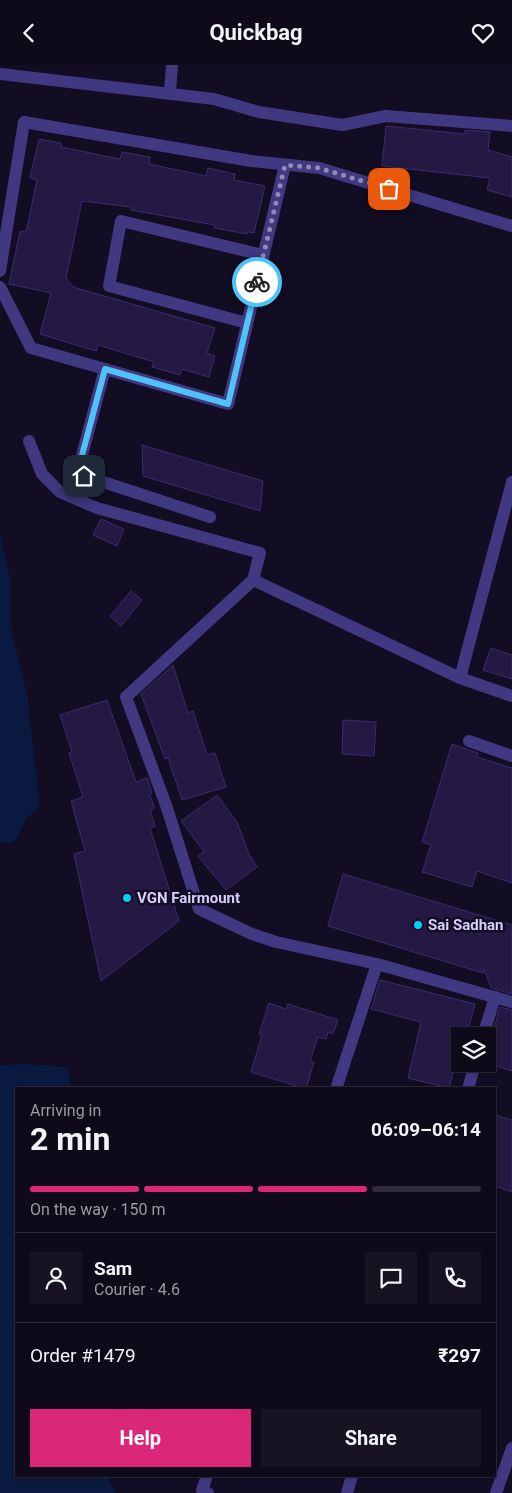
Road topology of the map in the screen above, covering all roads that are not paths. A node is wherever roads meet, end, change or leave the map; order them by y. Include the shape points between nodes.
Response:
1 (172, 65) edge
2 (0, 74) edge
3 (170, 92) junction
4 (512, 126) edge
5 (285, 165) junction
6 (512, 226) edge
7 (264, 255) junction
8 (0, 271) edge
9 (0, 287) edge
10 (248, 323) junction
11 (105, 369) junction
12 (30, 441) dead end
13 (512, 483) edge
14 (210, 517) dead end
15 (253, 581) junction
16 (460, 678) junction
17 (512, 697) edge
18 (469, 741) dead end
19 (512, 755) edge
20 (377, 964) junction
21 (495, 997) junction
22 (512, 1002) edge
23 (486, 1027) edge
24 (473, 1072) edge
25 (337, 1087) edge
26 (469, 1087) edge
27 (512, 1447) edge
28 (207, 1477) edge
29 (352, 1477) edge
30 (208, 1493) edge
31 (347, 1493) edge
32 (496, 1493) edge

1 - 3 street
2 - 3 street
3 - 4 street via 214,99 259,112 342,125 386,116
5 - 6 street via 319,168
5 - 7 street
5 - 8 street via 24,123
7 - 10 street
7 - 10 street via 121,221 109,286
9 - 11 street via 31,348
10 - 11 street via 228,404
11 - 14 street via 81,459 84,476
12 - 15 street via 42,474 60,492 106,511 260,553
13 - 16 street
15 - 16 street
15 - 20 street via 126,697 166,805 199,909 252,935
16 - 17 street
18 - 19 street
20 - 21 street
20 - 25 street
21 - 22 street
21 - 23 street
24 - 26 street
27 - 32 street
28 - 30 street via 202,1489
29 - 31 street

